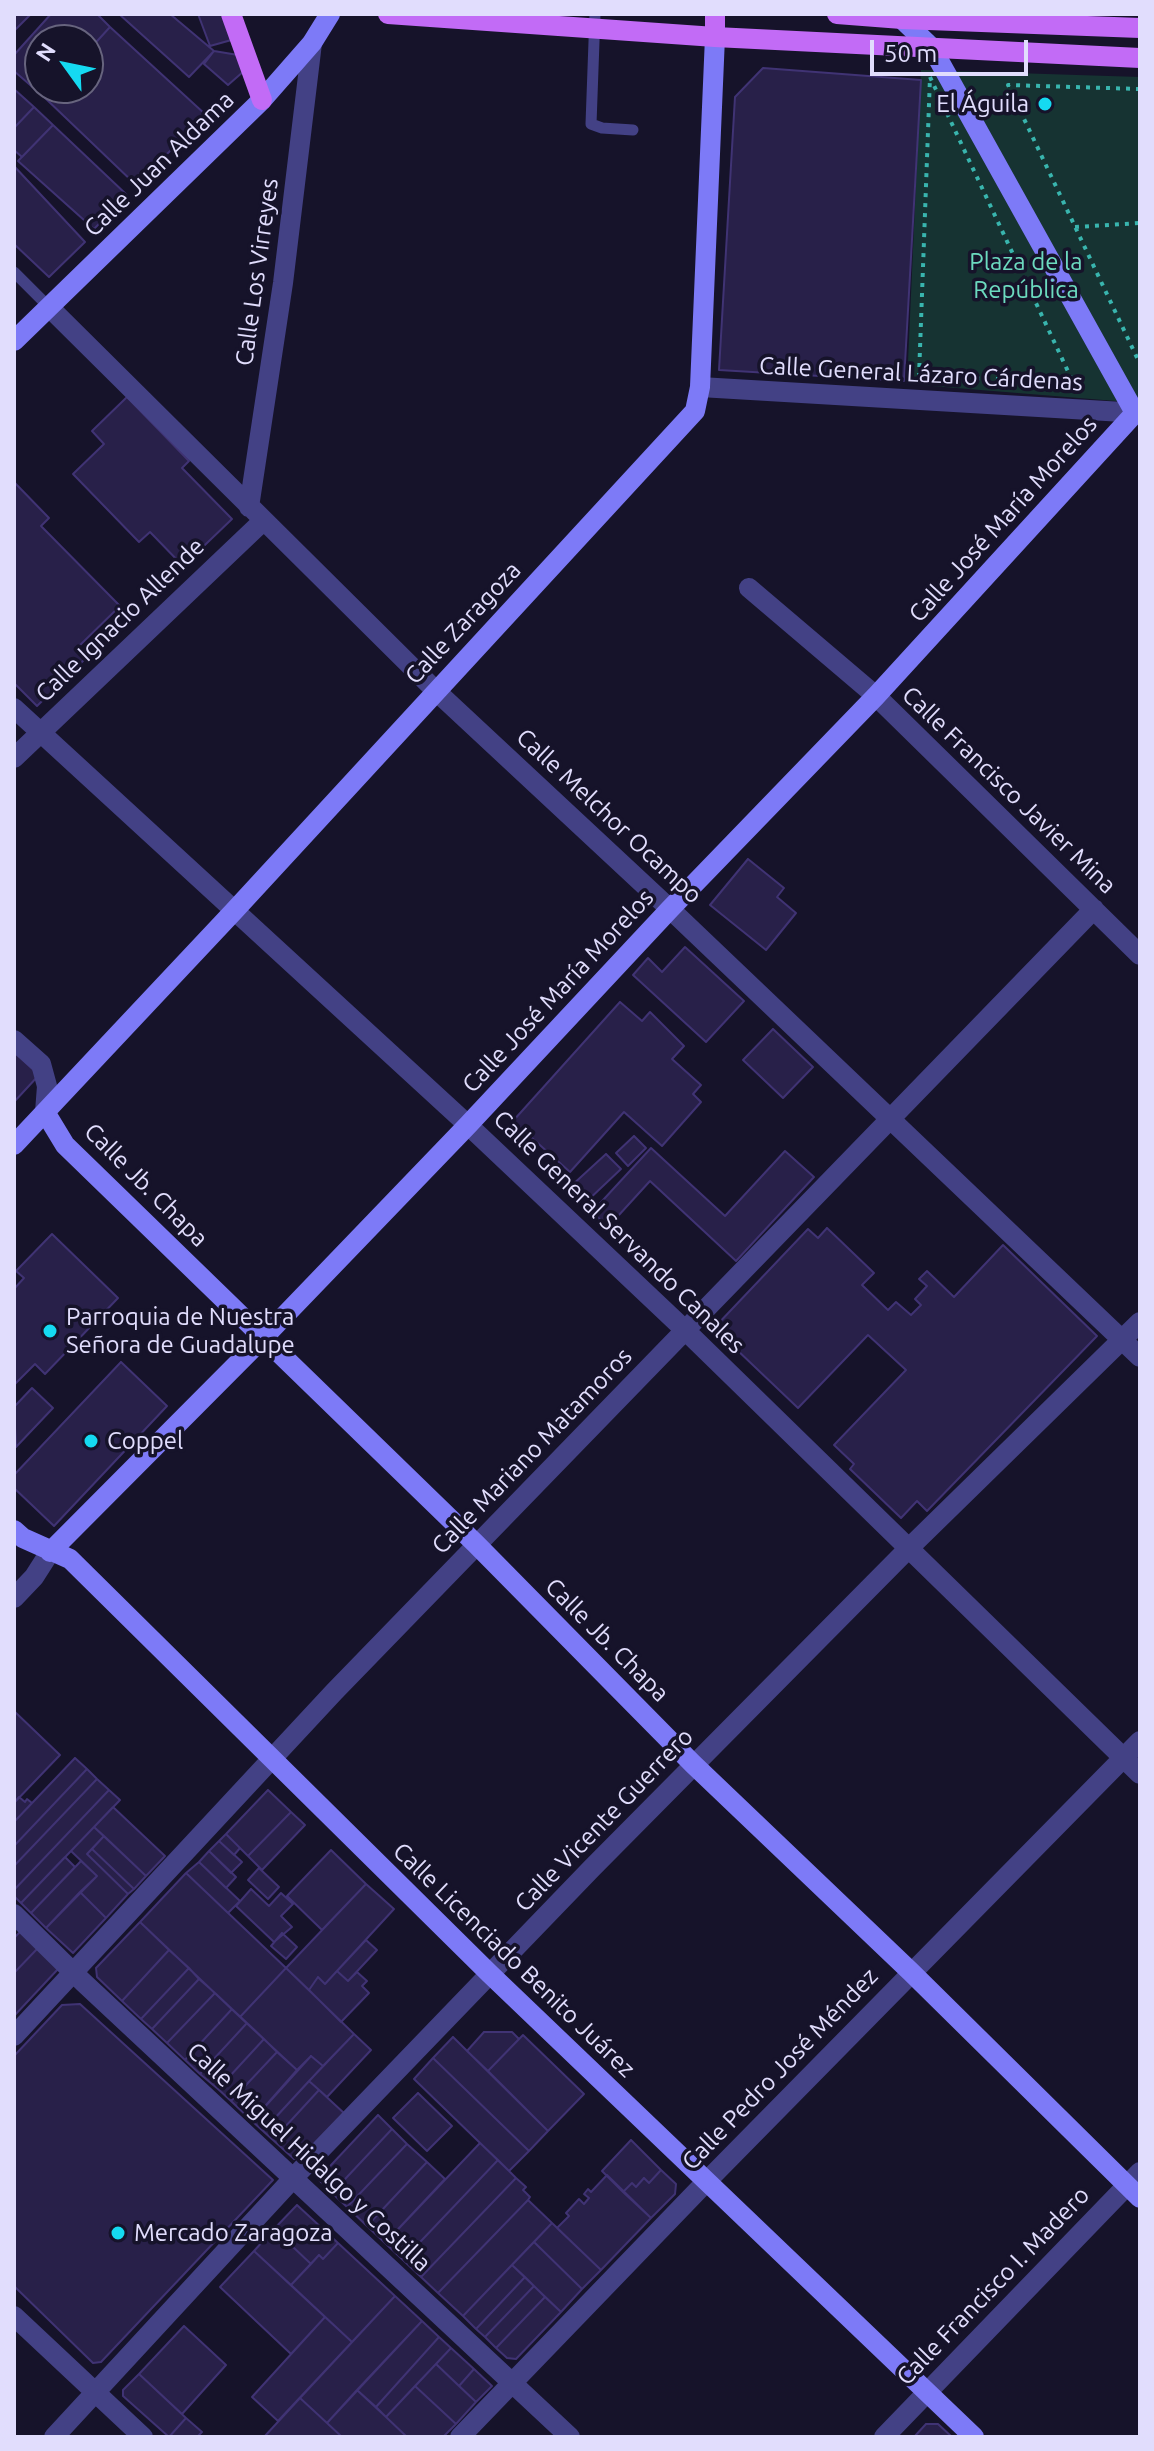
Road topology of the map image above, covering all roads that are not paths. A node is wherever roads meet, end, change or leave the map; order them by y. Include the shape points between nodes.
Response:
1 (231, 14) edge
2 (330, 14) edge
3 (388, 14) edge
4 (715, 14) edge
5 (837, 14) edge
6 (900, 17) edge
7 (594, 21) edge
8 (1140, 28) edge
9 (715, 37) junction
10 (312, 43) junction
11 (932, 48) junction
12 (1140, 58) edge
13 (262, 100) junction
14 (633, 130) dead end
15 (14, 272) edge
16 (49, 307) junction
17 (14, 341) edge
18 (700, 387) junction
19 (1138, 413) edge
20 (256, 514) junction
21 (749, 588) dead end
22 (436, 691) junction
23 (876, 696) junction
24 (14, 708) edge
25 (40, 733) junction
26 (14, 758) edge
27 (670, 909) junction
28 (1094, 909) junction
29 (234, 911) junction
30 (1140, 955) edge
31 (14, 1040) edge
32 (45, 1112) junction
33 (891, 1118) junction
34 (468, 1125) junction
35 (14, 1145) edge
36 (1140, 1322) edge
37 (686, 1331) junction
38 (264, 1337) junction
39 (1122, 1340) junction
40 (1140, 1357) edge
41 (14, 1530) edge
42 (476, 1544) junction
43 (909, 1548) junction
44 (50, 1552) junction
45 (14, 1598) edge
46 (1140, 1741) edge
47 (1123, 1757) junction
48 (270, 1759) junction
49 (693, 1764) junction
50 (1140, 1774) edge
51 (14, 1914) edge
52 (75, 1972) junction
53 (911, 1972) junction
54 (490, 1974) junction
55 (14, 2036) edge
56 (293, 2179) junction
57 (706, 2182) junction
58 (1136, 2185) edge
59 (14, 2316) edge
60 (512, 2382) junction
61 (94, 2391) junction
62 (927, 2391) junction
63 (54, 2437) edge
64 (143, 2437) edge
65 (460, 2437) edge
66 (570, 2437) edge
67 (884, 2437) edge
68 (974, 2437) edge

1 - 13 main road
2 - 10 main road, Calle Juan Aldama
3 - 7 main road
4 - 9 main road
5 - 6 main road
6 - 8 main road
6 - 11 main road
7 - 9 main road
7 - 14 lane via 591,124
9 - 11 main road
9 - 18 main road, Calle Zaragoza
10 - 13 main road, Calle Juan Aldama
10 - 20 street, Calle Los Virreyes
11 - 12 main road
11 - 19 main road
13 - 16 main road, Calle Juan Aldama
15 - 16 lane
16 - 17 main road, Calle Juan Aldama
16 - 20 street, Calle Melchor Ocampo
18 - 19 street, Calle General Lázaro Cárdenas
18 - 22 main road, Calle Zaragoza via 695,411
19 - 23 main road, Calle José María Morelos
20 - 22 street, Calle Melchor Ocampo
20 - 25 street, Calle Ignacio Allende
21 - 23 street, Calle Francisco Javier Mina
22 - 27 street, Calle Melchor Ocampo
22 - 29 main road, Calle Zaragoza
23 - 27 main road, Calle José María Morelos
23 - 28 street, Calle Francisco Javier Mina
24 - 25 street, Calle General Servando Canales
25 - 26 street, Calle Ignacio Allende
25 - 29 street, Calle General Servando Canales
27 - 33 street, Calle Melchor Ocampo
27 - 34 main road, Calle José María Morelos
28 - 30 street, Calle Francisco Javier Mina
28 - 33 street, Calle Mariano Matamoros
29 - 32 main road, Calle Zaragoza
29 - 34 street, Calle General Servando Canales
31 - 32 street via 41,1064 47,1086
32 - 35 main road, Calle Zaragoza
32 - 38 main road, Calle Jb. Chapa via 65,1145
33 - 37 street, Calle Mariano Matamoros
33 - 39 street, Calle Melchor Ocampo
34 - 37 street, Calle General Servando Canales
34 - 38 main road, Calle José María Morelos
36 - 39 street, Calle Vicente Guerrero
37 - 42 street, Calle Mariano Matamoros
37 - 43 street, Calle General Servando Canales
38 - 42 main road, Calle Jb. Chapa
38 - 44 main road, Calle José María Morelos
39 - 40 street, Calle Melchor Ocampo
39 - 43 street, Calle Vicente Guerrero
41 - 44 main road, Calle Licenciado Benito Juárez
42 - 48 street, Calle Mariano Matamoros
42 - 49 main road, Calle Jb. Chapa
43 - 47 street, Calle General Servando Canales
43 - 49 street, Calle Vicente Guerrero
44 - 45 street, Calle José María Morelos
44 - 48 main road, Calle Licenciado Benito Juárez via 70,1559
46 - 47 street, Calle Pedro José Méndez
47 - 50 street, Calle General Servando Canales
47 - 53 street, Calle Pedro José Méndez
48 - 52 street, Calle Mariano Matamoros
48 - 54 main road, Calle Licenciado Benito Juárez
49 - 53 main road, Calle Jb. Chapa
49 - 54 street, Calle Vicente Guerrero
51 - 52 street, Calle Miguel Hidalgo y Costilla
52 - 55 street, Calle Mariano Matamoros
52 - 56 street, Calle Miguel Hidalgo y Costilla
53 - 57 street, Calle Pedro José Méndez
53 - 58 main road, Calle Jb. Chapa
54 - 56 street, Calle Vicente Guerrero
54 - 57 main road, Calle Licenciado Benito Juárez
56 - 60 street, Calle Miguel Hidalgo y Costilla
56 - 61 street, Calle Vicente Guerrero
57 - 60 street, Calle Pedro José Méndez
57 - 62 main road, Calle Licenciado Benito Juárez
58 - 62 street, Calle Francisco I. Madero
59 - 61 street
60 - 65 street, Calle Pedro José Méndez
60 - 66 street, Calle Miguel Hidalgo y Costilla
61 - 63 street, Calle Vicente Guerrero
61 - 64 street
62 - 67 street, Calle Francisco I. Madero
62 - 68 main road, Calle Licenciado Benito Juárez

